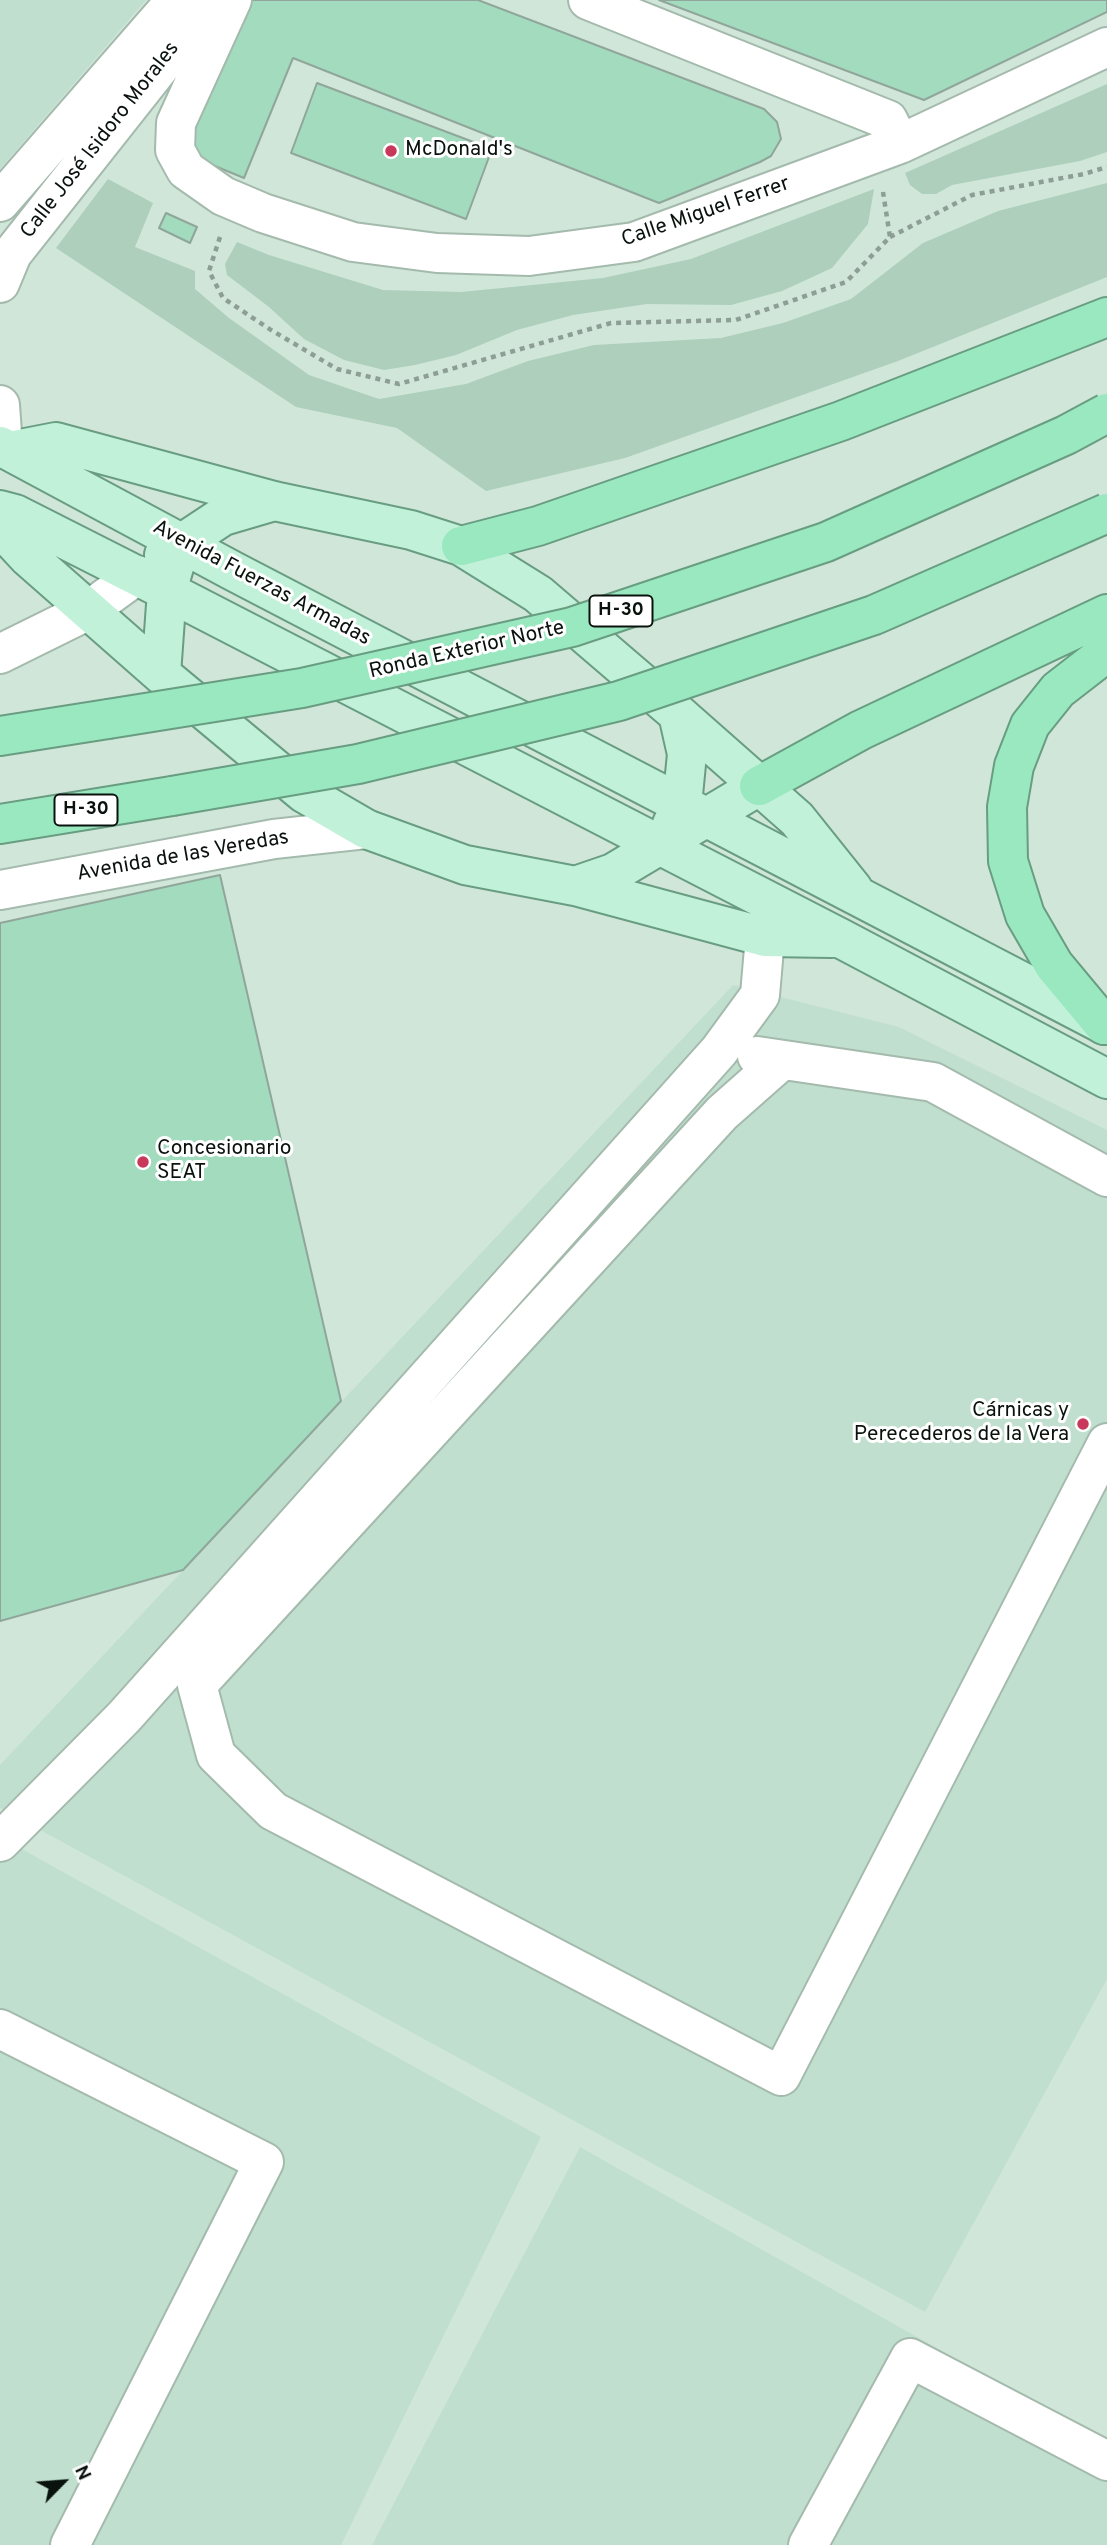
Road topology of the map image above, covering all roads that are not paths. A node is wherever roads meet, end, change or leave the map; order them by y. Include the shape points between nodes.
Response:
1 (176, 0) edge
2 (205, 0) edge
3 (232, 0) edge
4 (588, 0) edge
5 (1107, 47) edge
6 (900, 144) junction
7 (0, 202) edge
8 (0, 283) edge
9 (1107, 317) edge
10 (0, 405) edge
11 (1107, 413) edge
12 (4, 448) edge
13 (274, 501) junction
14 (0, 510) edge
15 (1107, 513) edge
16 (0, 527) edge
17 (181, 542) junction
18 (461, 546) junction
19 (152, 583) junction
20 (89, 610) junction
21 (1107, 614) edge
22 (1107, 652) edge
23 (0, 654) edge
24 (160, 674) junction
25 (678, 714) junction
26 (0, 736) edge
27 (759, 786) junction
28 (695, 811) junction
29 (0, 824) edge
30 (366, 830) junction
31 (661, 846) junction
32 (575, 886) junction
33 (0, 890) edge
34 (862, 899) junction
35 (765, 937) junction
36 (841, 938) junction
37 (1105, 1026) edge
38 (719, 1051) junction
39 (782, 1060) junction
40 (1107, 1079) edge
41 (1107, 1177) edge
42 (1107, 1443) edge
43 (0, 1842) edge
44 (0, 2029) edge
45 (1107, 2461) edge
46 (70, 2545) edge
47 (808, 2545) edge

1 - 7 street, Calle José Isidoro Morales
2 - 8 street, Calle José Isidoro Morales via 163,63 12,254
3 - 6 street, Calle Miguel Ferrer via 176,123 175,150 186,170 223,196 353,242 437,253 529,256 634,242
4 - 6 street via 888,120
5 - 6 street, Calle Miguel Ferrer
9 - 18 highway via 841,421 538,526
10 - 12 street
11 - 26 highway, Ronda Exterior Norte / H-30, bridge via 826,542 572,627 302,688
12 - 13 main road via 56,442
12 - 17 main road, Avenida Fuerzas Armadas
13 - 17 main road via 223,516
13 - 18 main road via 411,530
14 - 19 main road
15 - 29 highway, H-30, bridge via 874,615 619,701 358,764
16 - 20 main road
17 - 19 main road
17 - 28 main road, Avenida Fuerzas Armadas
18 - 25 main road via 538,594
19 - 20 street
19 - 24 main road
19 - 31 main road
20 - 23 street
20 - 24 main road
21 - 27 highway via 861,730
22 - 37 highway via 1058,690 1030,725 1014,766 1007,807 1008,861 1025,915 1054,965
24 - 30 main road via 304,793
25 - 27 main road
25 - 28 main road
27 - 28 main road
27 - 34 main road via 797,819
28 - 31 main road
28 - 34 main road, Avenida Fuerzas Armadas
30 - 32 main road via 465,865
30 - 33 street, Avenida de las Veredas via 274,839
31 - 32 main road via 613,873
31 - 36 main road
32 - 35 main road
34 - 37 main road, Avenida Fuerzas Armadas
35 - 36 main road
35 - 38 street via 760,995
36 - 40 main road
38 - 39 street
38 - 43 street via 124,1717
39 - 41 street via 933,1082
39 - 42 street via 722,1113 197,1685 216,1755 273,1811 781,2076
44 - 46 street via 264,2162
45 - 47 street via 910,2358

